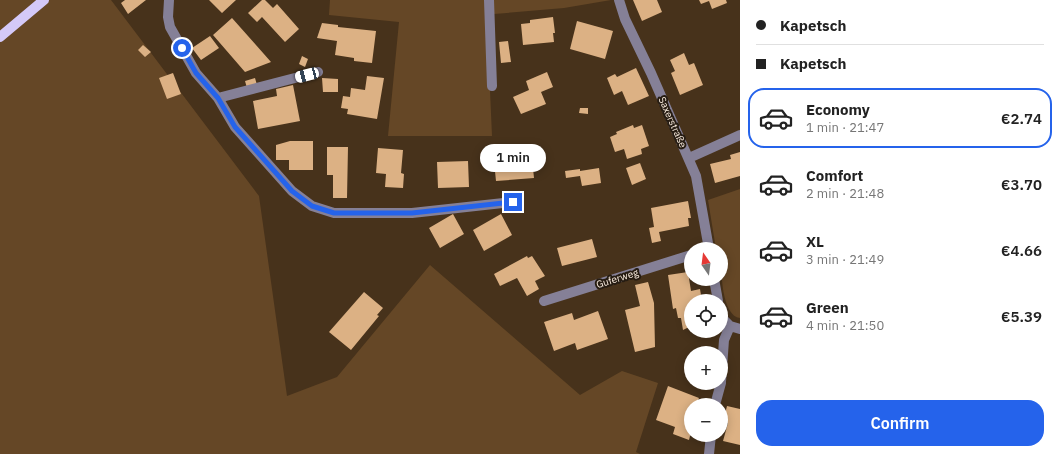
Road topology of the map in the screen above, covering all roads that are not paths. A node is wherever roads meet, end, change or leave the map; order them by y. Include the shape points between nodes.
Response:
1 (169, 0) edge
2 (489, 0) edge
3 (619, 0) edge
4 (45, 1) edge
5 (0, 37) edge
6 (318, 72) dead end
7 (492, 86) dead end
8 (218, 98) junction
9 (740, 135) edge
10 (689, 158) junction
11 (513, 202) dead end
12 (708, 242) edge
13 (684, 257) edge
14 (544, 301) dead end
15 (735, 328) edge
16 (724, 346) edge
17 (710, 442) edge
18 (709, 454) edge

1 - 8 street via 170,27 196,73
2 - 7 street
3 - 10 street, Saxerstraße via 625,19
4 - 5 main road
6 - 8 street
8 - 11 street via 235,127 292,191 312,206 334,213 412,213
9 - 10 street
10 - 12 street, Saxerstraße via 698,182
13 - 14 street, Guferweg
15 - 16 street via 724,340
17 - 18 street

